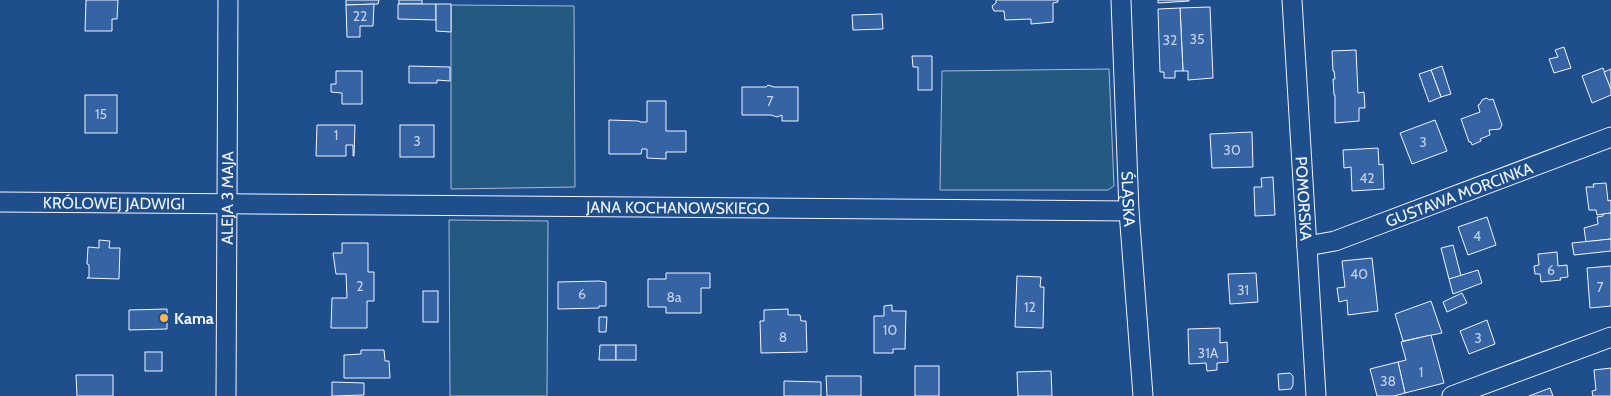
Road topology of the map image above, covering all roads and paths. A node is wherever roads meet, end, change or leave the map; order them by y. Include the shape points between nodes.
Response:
1 (228, 0) edge
2 (1121, 0) edge
3 (1292, 0) edge
4 (1611, 137) edge
5 (0, 202) edge
6 (226, 204) junction
7 (1129, 211) junction
8 (1306, 246) junction
9 (1611, 337) edge
10 (226, 396) edge
11 (1143, 396) edge
12 (1316, 396) edge
13 (1452, 396) edge

1 - 6 street, ALEJA 3 MAJA
2 - 7 street, ŚLĄSKA
3 - 8 street, POMORSKA
4 - 8 street, GUSTAWA MORCINKA via 1335,241
5 - 6 street, KRÓLOWEJ JADWIGI
6 - 7 street, JANA KOCHANOWSKIEGO
6 - 10 street, ALEJA 3 MAJA
7 - 11 street, ŚLĄSKA
8 - 12 street, POMORSKA
9 - 13 street

